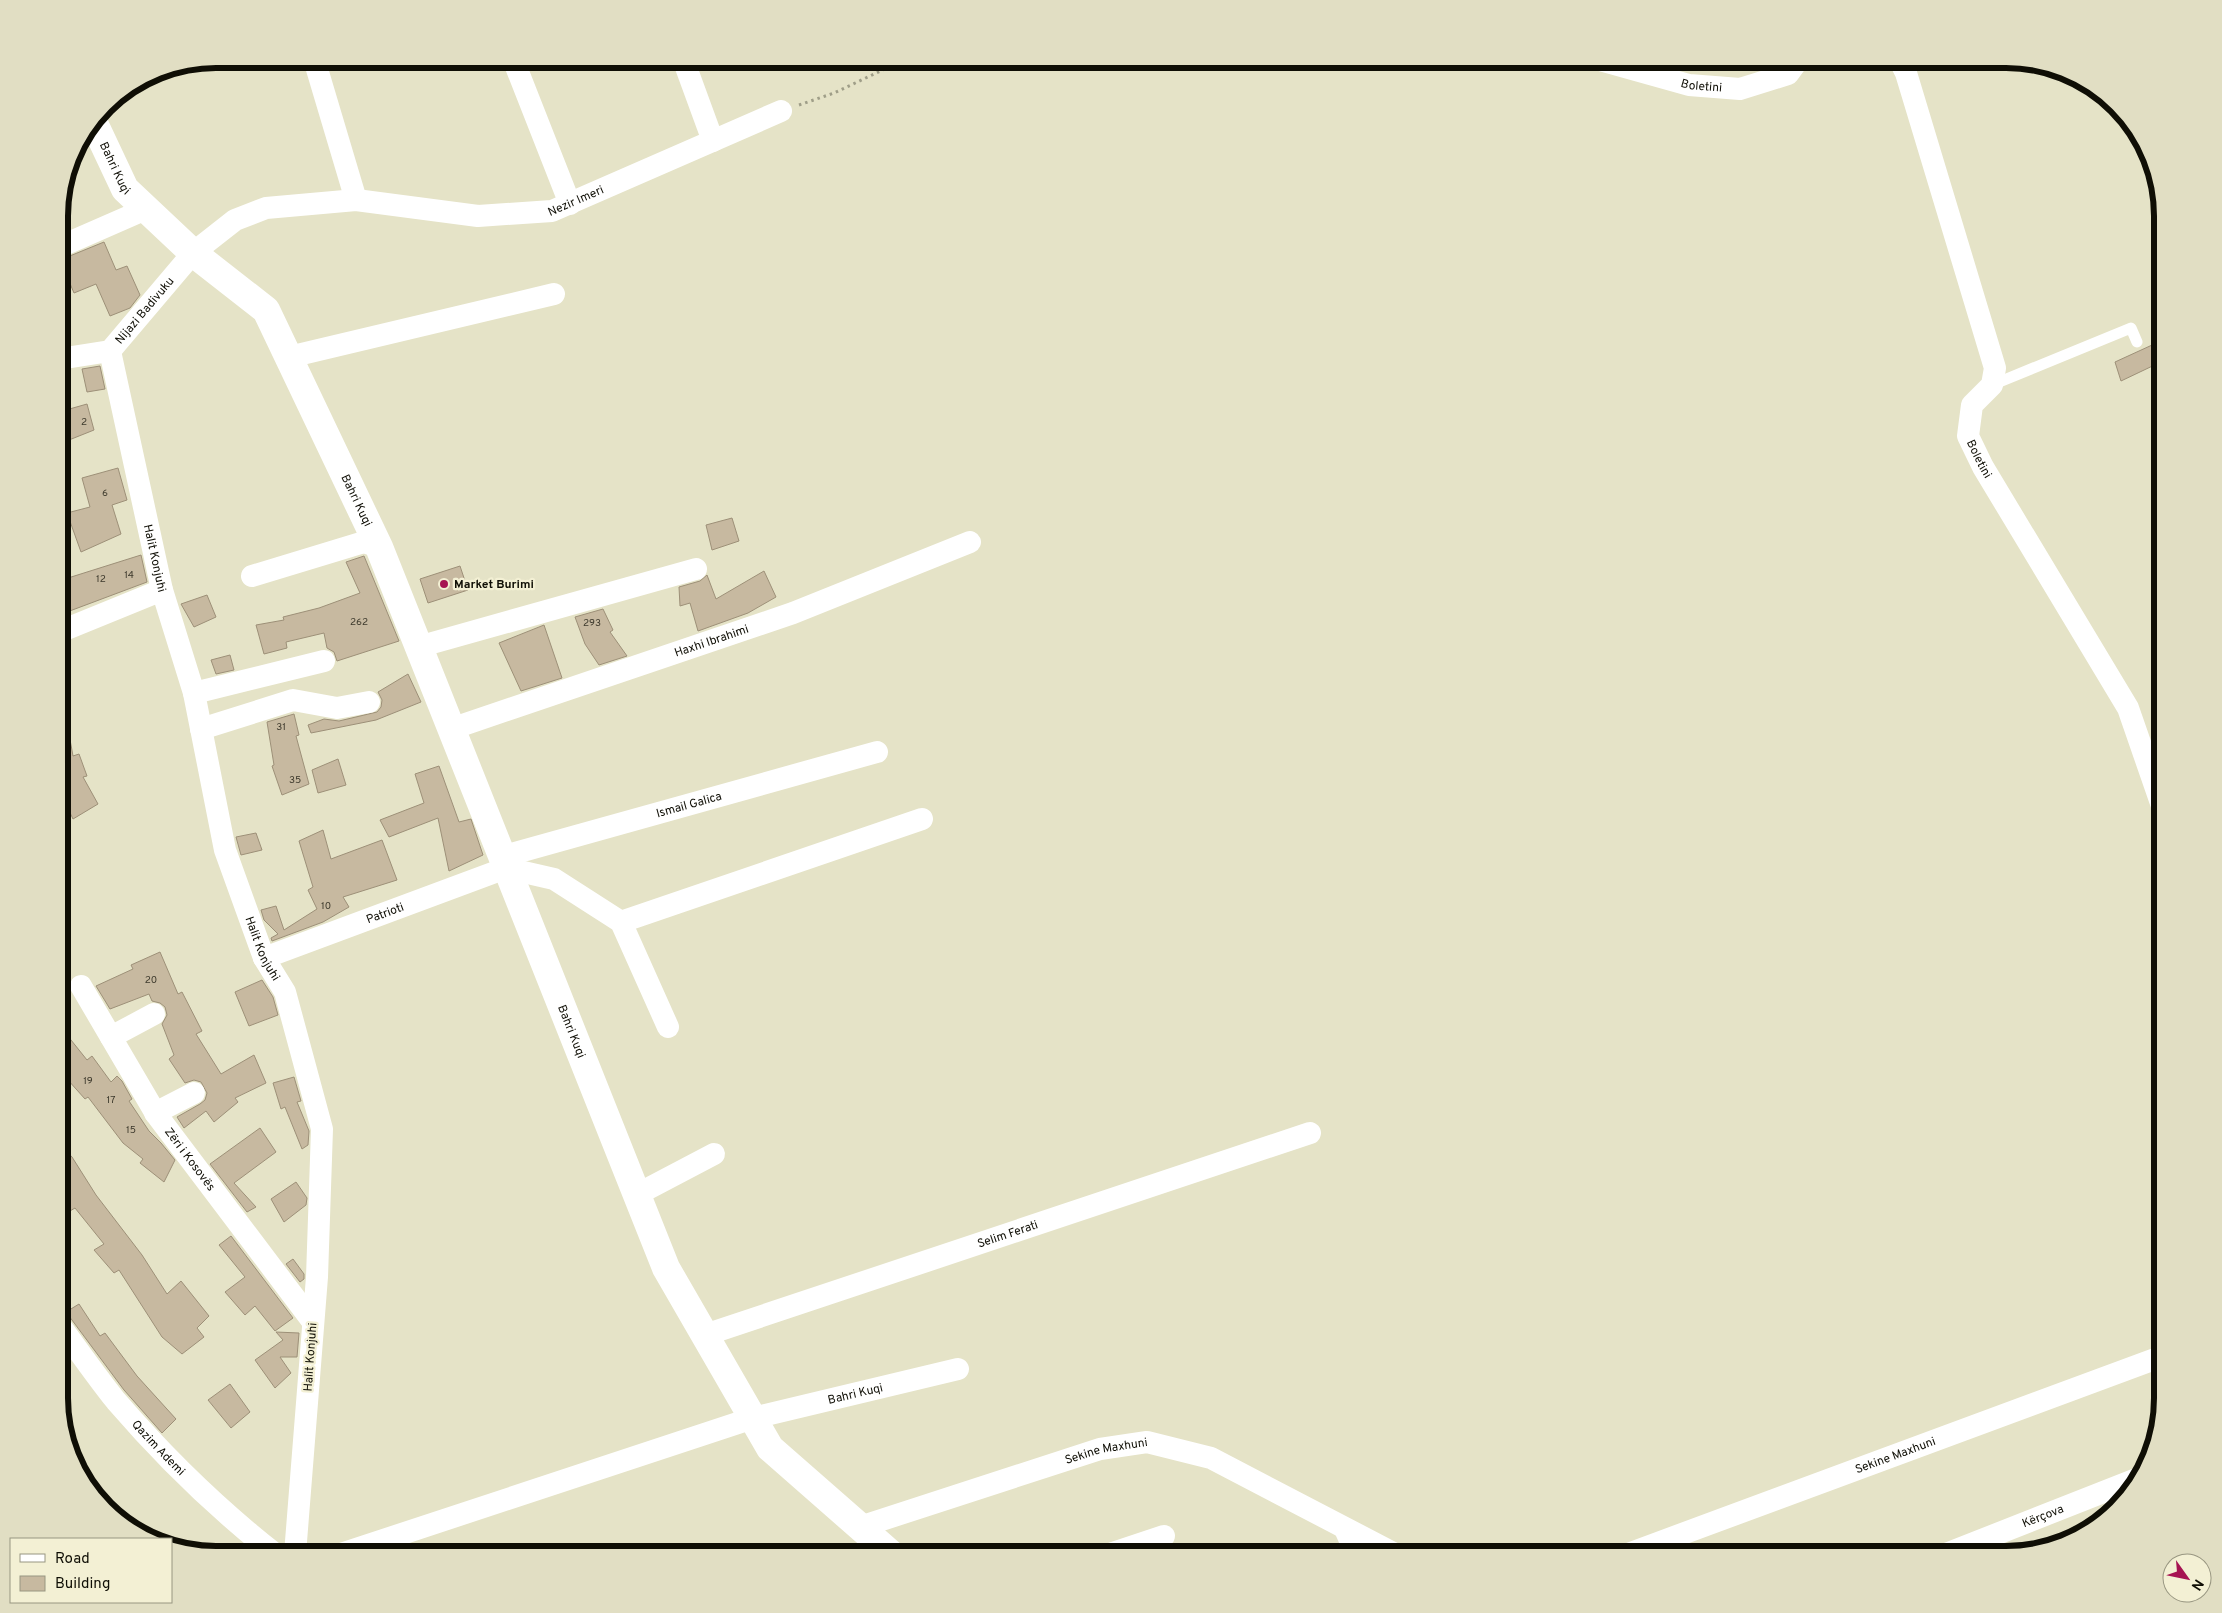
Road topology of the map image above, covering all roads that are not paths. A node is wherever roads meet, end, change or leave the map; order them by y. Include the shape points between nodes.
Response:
1 (317, 68) edge
2 (517, 68) edge
3 (686, 68) edge
4 (1628, 68) edge
5 (1792, 68) edge
6 (1903, 68) edge
7 (781, 111) road end
8 (96, 128) edge
9 (713, 141) junction
10 (356, 200) junction
11 (570, 204) junction
12 (146, 209) junction
13 (68, 243) edge
14 (193, 253) junction
15 (554, 294) dead end
16 (2137, 342) dead end
17 (110, 351) junction
18 (68, 358) edge
19 (289, 358) junction
20 (1992, 385) junction
21 (970, 542) dead end
22 (379, 547) junction
23 (696, 569) dead end
24 (252, 576) dead end
25 (162, 590) junction
26 (68, 628) edge
27 (418, 646) junction
28 (324, 661) dead end
29 (194, 693) junction
30 (369, 702) dead end
31 (201, 729) junction
32 (451, 729) junction
33 (877, 752) dead end
34 (2154, 783) edge
35 (922, 819) dead end
36 (503, 863) junction
37 (621, 922) junction
38 (264, 958) junction
39 (82, 986) dead end
40 (154, 1014) dead end
41 (668, 1027) dead end
42 (111, 1037) junction
43 (191, 1090) dead end
44 (153, 1109) junction
45 (1310, 1133) dead end
46 (714, 1154) dead end
47 (636, 1195) junction
48 (313, 1322) junction
49 (705, 1335) junction
50 (68, 1336) edge
51 (2154, 1359) edge
52 (958, 1369) dead end
53 (753, 1418) junction
54 (2128, 1482) edge
55 (860, 1527) junction
56 (1345, 1529) junction
57 (1164, 1536) dead end
58 (265, 1546) edge
59 (296, 1546) edge
60 (365, 1546) edge
61 (882, 1546) edge
62 (1134, 1546) edge
63 (1352, 1546) edge
64 (1379, 1546) edge
65 (1650, 1546) edge
66 (1966, 1546) edge

1 - 10 street
2 - 11 street
3 - 9 street
4 - 5 street, Boletini via 1689,85 1740,89 1788,74
6 - 20 street via 1995,368
7 - 9 street, Nezir Imeri
8 - 12 street, Bahri Kuqi via 125,189
9 - 11 street, Nezir Imeri
10 - 11 street, Nezir Imeri via 478,216 552,211
10 - 14 street, Nezir Imeri via 266,208 235,220
12 - 13 street
12 - 14 street, Bahri Kuqi
14 - 17 street, Nijazi Badivuku
14 - 19 street, Bahri Kuqi via 266,310
15 - 19 street
16 - 20 lane via 2131,328
17 - 18 street, Nijazi Badivuku
17 - 25 street, Halit Konjuhi
19 - 22 street, Bahri Kuqi
20 - 34 street, Boletini via 1972,406 1968,436 1983,467 2128,708
21 - 32 street, Haxhi Ibrahimi via 793,613
22 - 24 street via 364,542
22 - 27 street, Bahri Kuqi
23 - 27 street
25 - 26 street
25 - 29 street, Halit Konjuhi
27 - 32 street, Bahri Kuqi
28 - 29 street
29 - 31 street, Halit Konjuhi
30 - 31 street via 337,708 293,700
31 - 38 street, Halit Konjuhi via 225,850
32 - 36 street, Bahri Kuqi
33 - 36 street, Ismail Galica
35 - 37 street
36 - 37 street via 554,878
36 - 38 street, Patrioti
36 - 47 street, Bahri Kuqi
37 - 41 street
38 - 48 street, Halit Konjuhi via 285,992 322,1129
39 - 42 street, Zëri i Kosovës
40 - 42 street
42 - 44 street, Zëri i Kosovës
43 - 44 street
44 - 48 street, Zëri i Kosovës
45 - 49 street, Selim Ferati
46 - 47 street
47 - 49 street, Bahri Kuqi via 666,1268
48 - 59 street, Halit Konjuhi
49 - 53 street, Bahri Kuqi
50 - 58 street, Qazim Ademi via 115,1400 176,1467 222,1512
51 - 65 street, Sekine Maxhuni
52 - 53 street, Bahri Kuqi
53 - 55 street, Bahri Kuqi via 770,1448
53 - 60 street
54 - 66 street, Kërçova
55 - 56 street, Sekine Maxhuni via 1100,1450 1148,1442 1211,1458
55 - 61 street, Bahri Kuqi
56 - 63 street
56 - 64 street, Sekine Maxhuni
57 - 62 street

